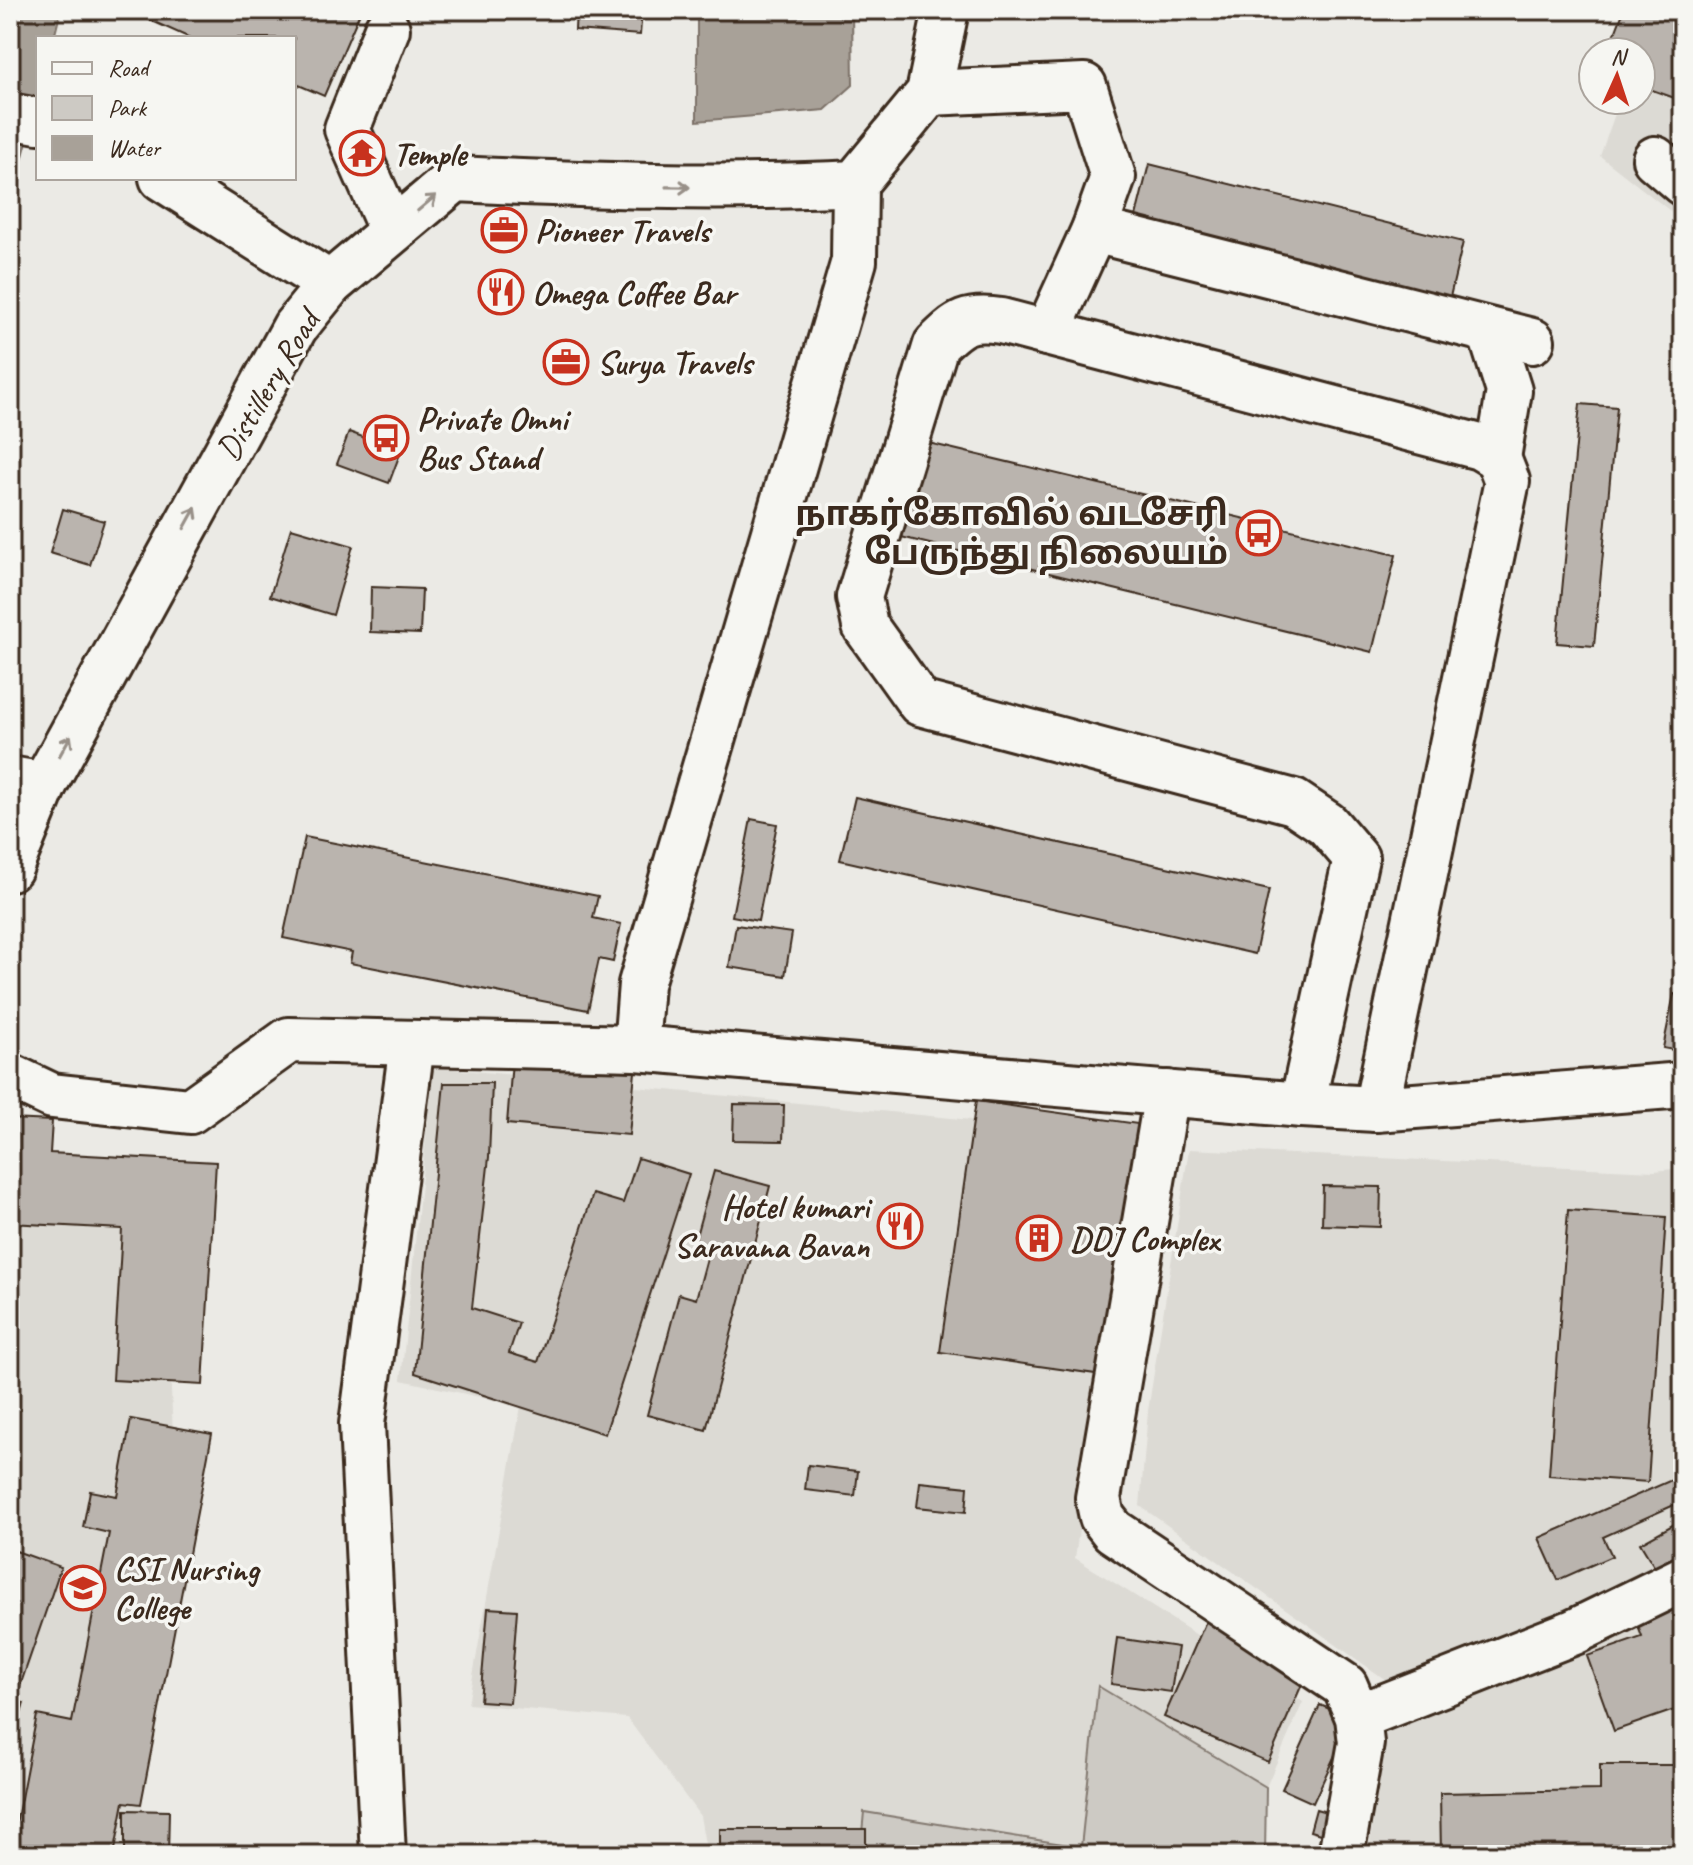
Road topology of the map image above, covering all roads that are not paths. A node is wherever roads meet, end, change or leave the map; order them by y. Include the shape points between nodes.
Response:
1 (946, 10) edge
2 (387, 29) dead end
3 (929, 93) junction
4 (10, 116) edge
5 (36, 121) edge
6 (165, 180) edge
7 (855, 183) junction
8 (1094, 230) junction
9 (392, 231) junction
10 (330, 284) junction
11 (1490, 331) junction
12 (1047, 333) junction
13 (1532, 341) dead end
14 (1498, 458) junction
15 (27, 782) edge
16 (10, 868) edge
17 (412, 1044) junction
18 (636, 1048) junction
19 (10, 1076) edge
20 (1683, 1085) edge
21 (1167, 1093) junction
22 (1302, 1105) junction
23 (1376, 1109) junction
24 (1683, 1579) edge
25 (1358, 1717) junction
26 (383, 1855) edge
27 (1341, 1855) edge

1 - 3 street
2 - 9 street via 347,129
3 - 7 street
3 - 8 street via 1084,86 1113,177
4 - 5 street
6 - 10 street
9 -> 7 street, Distillery Road via 455,179 623,187
7 - 18 street via 854,261 641,984
8 - 11 street
8 - 12 street
9 - 10 street, Distillery Road
15 -> 10 street, Distillery Road via 295,327
11 - 13 street
11 - 14 street via 1509,391
12 - 14 street via 1480,447
12 - 22 street via 979,318 957,325 936,345 859,597 865,626 920,703 1294,802 1327,824 1356,858
14 - 23 street via 1507,481
15 - 16 street, Distillery Road
17 - 18 street
17 - 19 street via 289,1040 190,1111 52,1096
17 - 26 street via 362,1424
18 - 21 street
20 - 23 street
21 - 22 street
21 - 25 street via 1098,1498 1102,1517 1113,1531 1345,1686
22 - 23 street
24 - 25 street via 1574,1632
25 - 27 street via 1361,1743

